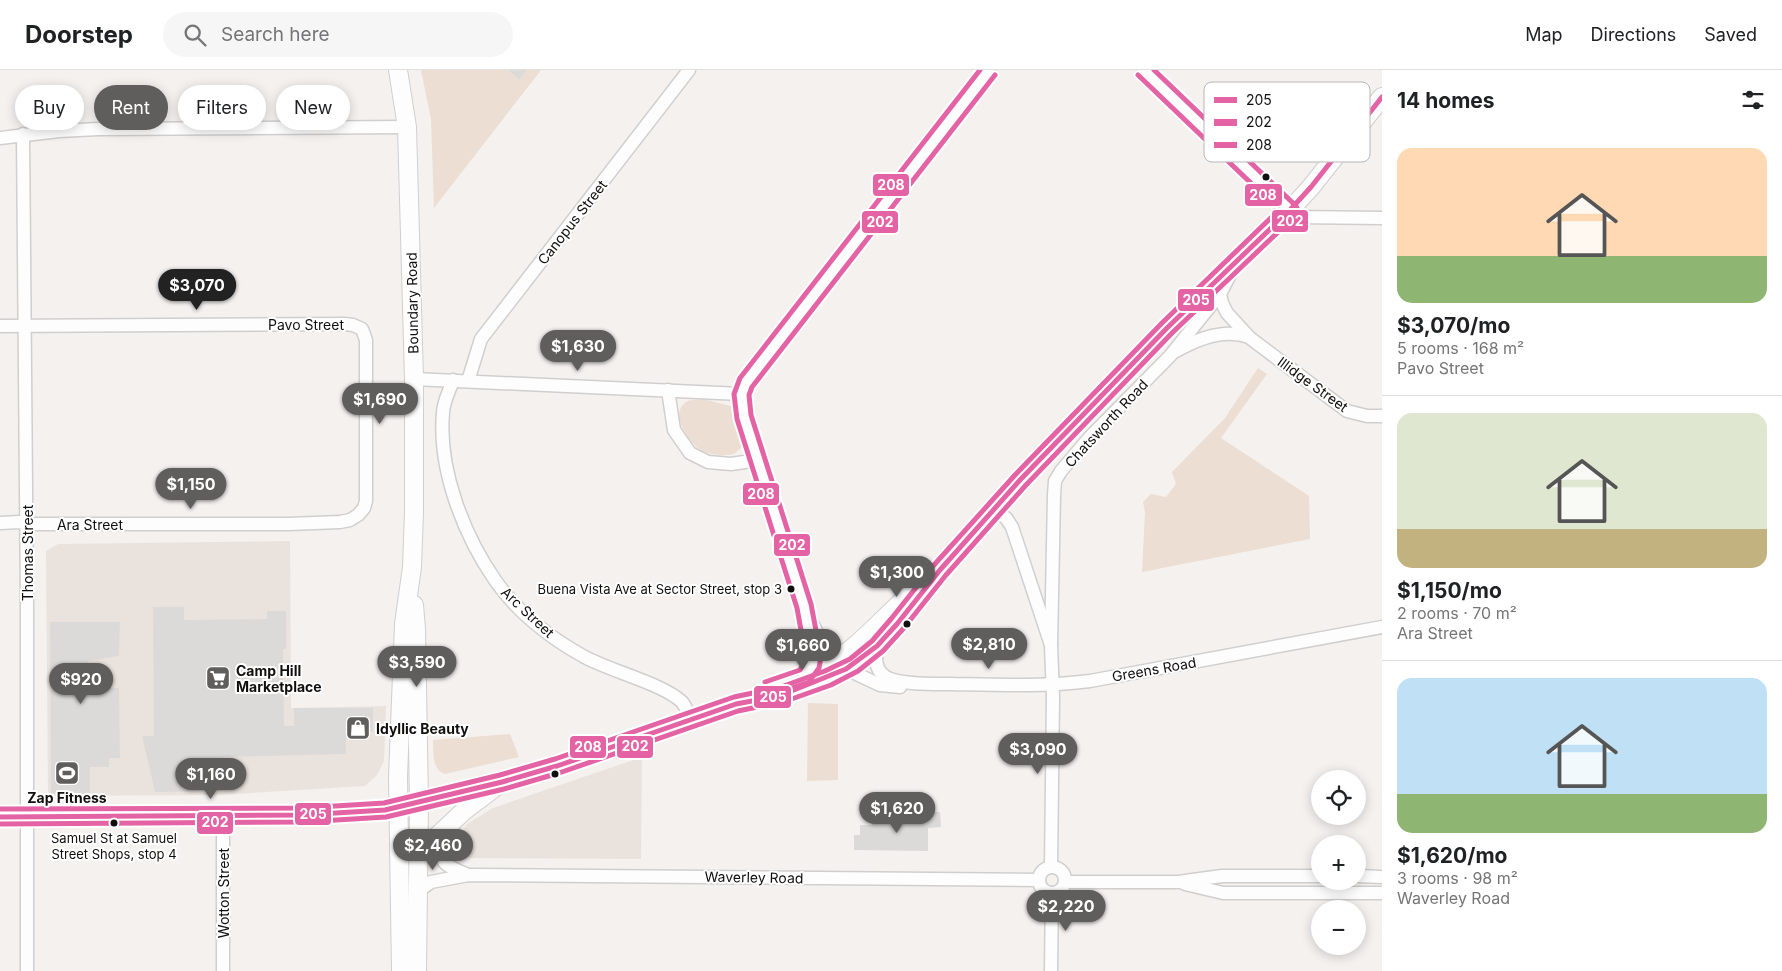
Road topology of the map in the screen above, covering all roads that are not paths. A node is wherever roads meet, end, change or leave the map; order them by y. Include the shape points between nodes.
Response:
1 (398, 70) edge
2 (689, 70) edge
3 (988, 70) edge
4 (1143, 70) edge
5 (1382, 97) edge
6 (1370, 112) edge
7 (407, 127) junction
8 (1204, 128) edge
9 (23, 134) junction
10 (0, 138) edge
11 (1240, 162) edge
12 (1331, 162) edge
13 (1290, 210) junction
14 (1382, 218) edge
15 (1237, 260) junction
16 (1220, 294) junction
17 (0, 326) edge
18 (25, 326) junction
19 (1250, 338) junction
20 (1170, 356) junction
21 (414, 379) junction
22 (453, 380) junction
23 (468, 381) junction
24 (668, 390) junction
25 (741, 394) junction
26 (1382, 416) edge
27 (758, 460) junction
28 (994, 510) junction
29 (358, 515) joint
30 (0, 523) edge
31 (27, 523) junction
32 (412, 567) junction
33 (940, 570) junction
34 (804, 606) junction
35 (1382, 627) edge
36 (1051, 644) junction
37 (877, 646) junction
38 (846, 662) junction
39 (805, 676) junction
40 (924, 684) junction
41 (1053, 684) junction
42 (736, 704) junction
43 (691, 719) junction
44 (502, 782) junction
45 (419, 802) junction
46 (398, 807) junction
47 (223, 815) junction
48 (0, 816) edge
49 (28, 816) junction
50 (437, 837) junction
51 (419, 853) junction
52 (1051, 867) junction
53 (468, 875) junction
54 (1311, 876) edge
55 (1366, 876) edge
56 (1382, 876) edge
57 (1040, 880) junction
58 (1065, 882) junction
59 (1178, 882) junction
60 (418, 891) junction
61 (1052, 893) junction
62 (1382, 893) edge
63 (27, 971) edge
64 (223, 971) edge
65 (401, 971) edge
66 (417, 971) edge
67 (1051, 971) edge

1 - 7 main road, Boundary Road
2 - 23 street, Canopus Street via 481,339
3 - 25 street via 746,383
4 - 8 street
5 - 6 main road, Chatsworth Road
7 - 9 street via 98,129
7 - 21 main road, Boundary Road
9 - 10 street
9 - 18 street, Thomas Street
11 - 13 street
12 - 13 main road, Chatsworth Road
13 - 14 street via 1297,217
13 - 15 main road, Chatsworth Road
15 - 16 street, Chatsworth Road
15 - 28 main road, Chatsworth Road via 1167,328
16 - 19 street, Illidge Street via 1227,313
16 - 20 street, Chatsworth Road
17 - 18 street, Pavo Street
18 - 29 street, Pavo Street via 345,324 362,329 366,340 366,501
18 - 31 street, Thomas Street
19 - 20 street, Illidge Street via 1240,334 1219,334
19 - 26 street, Illidge Street via 1348,411
20 - 36 street, Chatsworth Road via 1083,445 1056,478
21 - 22 street
21 - 32 main road, Boundary Road
22 - 23 street
22 - 43 street, Arc Street via 443,411 446,467 460,514 495,580 513,602 566,646 677,698
23 - 24 street
24 - 25 street
24 - 27 street via 674,430 690,453 708,462 731,464
25 - 27 street via 744,417
27 - 34 street
28 - 33 main road, Chatsworth Road
28 - 36 street via 1012,527
29 - 31 street, Ara Street via 340,522 289,524
30 - 31 street, Ara Street
31 - 49 street, Thomas Street
32 - 45 main road, Boundary Road
32 - 46 main road, Boundary Road via 404,624
33 - 37 main road, Chatsworth Road
33 - 38 main road, Chatsworth Road via 890,612
34 - 38 street, Greens Road via 827,647
34 - 39 street via 814,658
35 - 41 street, Greens Road via 1090,681
36 - 41 street
37 - 38 main road, Chatsworth Road
37 - 40 street, Greens Road via 876,661 883,674
38 - 39 main road, Chatsworth Road
38 - 40 street, Greens Road via 872,682 900,687
38 - 42 main road, Chatsworth Road via 821,681 783,694
39 - 42 main road, Chatsworth Road
40 - 41 street, Greens Road
41 - 52 street
42 - 43 main road, Chatsworth Road
43 - 44 main road, Chatsworth Road
44 - 45 main road, Chatsworth Road
44 - 50 main road, Chatsworth Road
45 - 46 main road, Chatsworth Road
45 - 51 main road, Boundary Road
46 - 47 street via 312,814
46 - 65 main road, Boundary Road
47 - 49 street
47 - 64 street, Wotton Street
48 - 49 street
49 - 63 street, Thomas Street
50 - 51 main road, Chatsworth Road
50 - 53 street, Waverley Road via 440,857 447,866
51 - 60 main road, Boundary Road
52 - 57 street via 1042,871
52 - 58 street via 1063,872
53 - 57 street, Waverley Road
53 - 60 street, Waverley Road via 431,882
54 - 59 street via 1222,876
55 - 56 street
57 - 61 street via 1044,890
58 - 59 street
58 - 61 street via 1061,890
59 - 62 street via 1224,893
60 - 66 main road, Boundary Road
61 - 67 street

